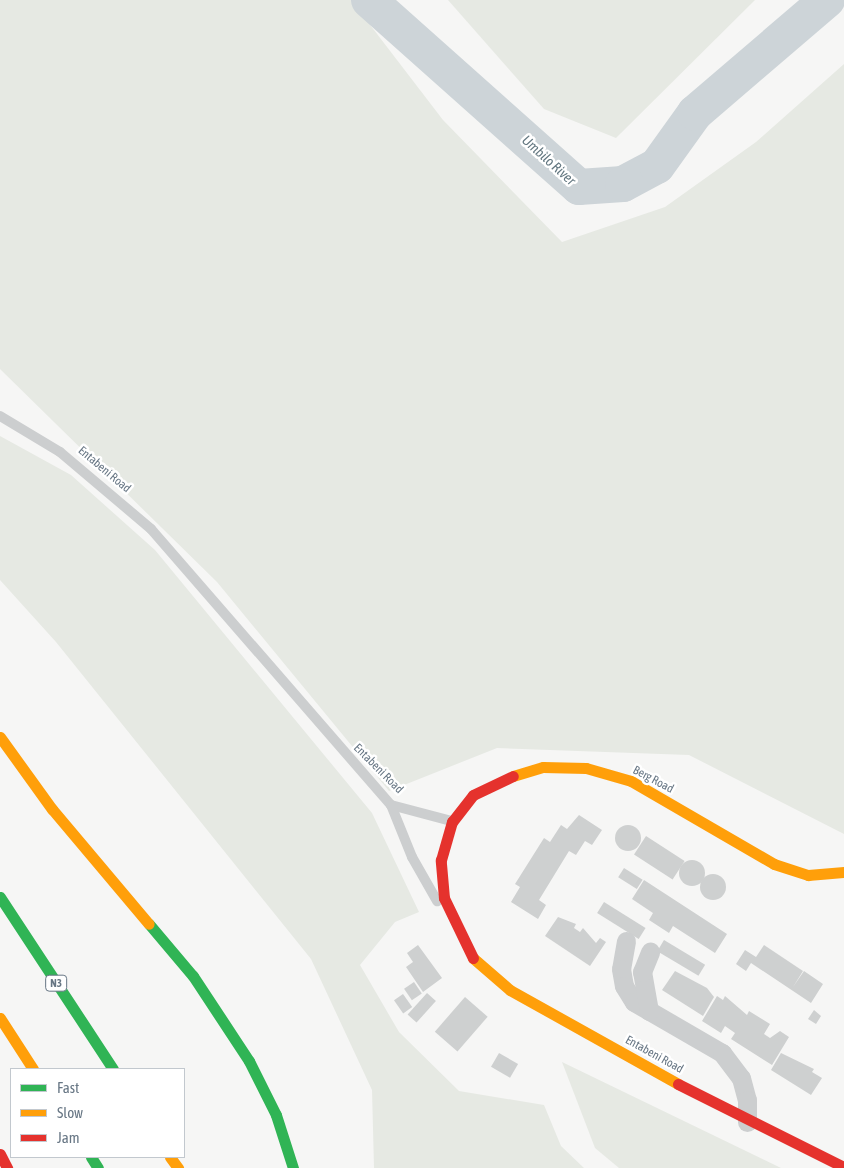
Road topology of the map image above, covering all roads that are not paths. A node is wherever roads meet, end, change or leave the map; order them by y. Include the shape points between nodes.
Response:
1 (0, 416) edge
2 (0, 737) edge
3 (392, 805) junction
4 (452, 822) junction
5 (844, 872) edge
6 (0, 897) edge
7 (456, 930) junction
8 (626, 941) dead end
9 (650, 952) dead end
10 (649, 1011) junction
11 (0, 1018) edge
12 (33, 1068) edge
13 (112, 1068) edge
14 (746, 1122) junction
15 (0, 1154) edge
16 (844, 1167) edge
17 (7, 1168) edge
18 (293, 1168) edge

1 - 3 lane, Entabeni Road via 101,483 151,529
2 - 18 main road via 52,809 193,976 250,1061 276,1115
3 - 4 lane, Entabeni Road
3 - 7 lane via 412,857
4 - 5 main road, Berg Road via 473,795 504,778 543,767 586,768 631,782 774,864 808,875
4 - 7 main road, Entabeni Road via 441,860 444,898
6 - 13 main road, N3
7 - 14 main road, Entabeni Road via 477,964 510,990
8 - 10 street via 621,954 624,986 634,1002
9 - 10 street via 642,972
10 - 14 street via 722,1053 741,1078 748,1100
11 - 12 main road
14 - 16 main road, Entabeni Road
15 - 17 main road

